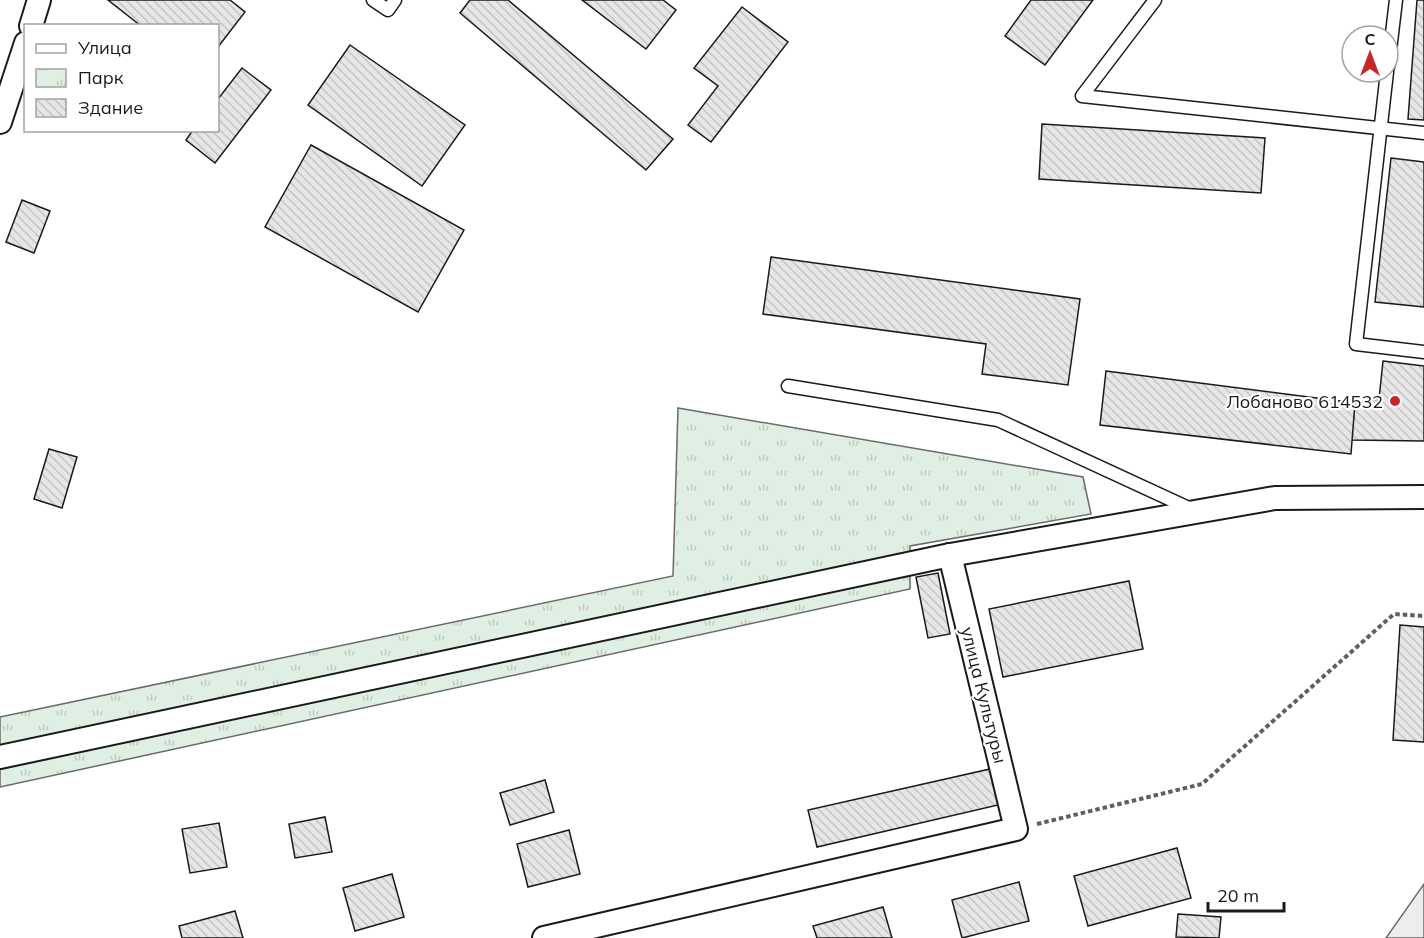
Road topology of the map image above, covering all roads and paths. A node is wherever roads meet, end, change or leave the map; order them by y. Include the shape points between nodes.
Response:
1 (39, 0) edge
2 (373, 0) edge
3 (395, 0) edge
4 (1155, 0) edge
5 (1396, 0) edge
6 (32, 24) edge
7 (1393, 24) edge
8 (24, 49) edge
9 (1387, 84) edge
10 (0, 122) edge
11 (1381, 129) junction
12 (1424, 133) edge
13 (1424, 352) edge
14 (788, 386) dead end
15 (1424, 497) edge
16 (1197, 512) junction
17 (950, 555) junction
18 (1424, 616) edge
19 (0, 757) edge
20 (1016, 829) junction
21 (544, 938) edge

1 - 6 street
2 - 3 lane via 388,10
4 - 11 lane via 1082,96
5 - 7 lane
8 - 10 street
9 - 11 lane
11 - 12 lane
11 - 13 lane via 1356,344
14 - 16 lane via 998,420
15 - 16 street via 1275,498
16 - 17 street
17 - 19 street
17 - 20 street, улица Культуры
18 - 20 path via 1394,614 1202,784
20 - 21 street

